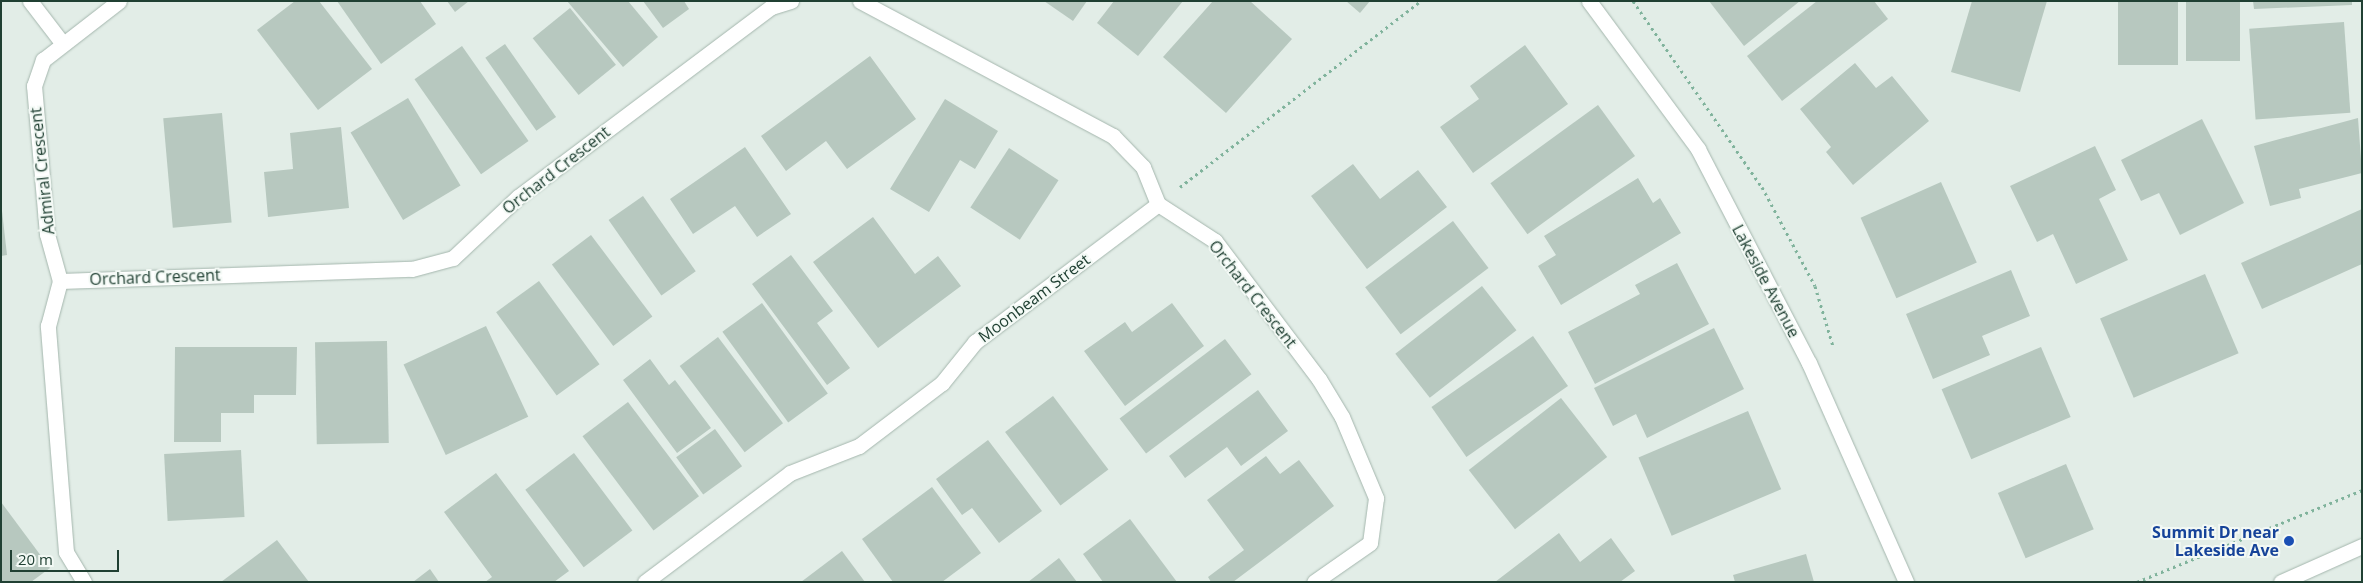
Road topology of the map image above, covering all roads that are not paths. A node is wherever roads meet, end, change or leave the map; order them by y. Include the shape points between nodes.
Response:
1 (30, 1) edge
2 (119, 1) edge
3 (791, 1) edge
4 (860, 1) edge
5 (1589, 1) edge
6 (63, 44) junction
7 (1158, 204) junction
8 (60, 281) junction
9 (2362, 546) edge
10 (84, 582) edge
11 (645, 582) edge
12 (1314, 582) edge
13 (1906, 582) edge
14 (2281, 582) edge

1 - 6 street
2 - 6 street, Admiral Crescent
3 - 8 street, Orchard Crescent via 771,7 518,197 453,258 412,269
4 - 7 street via 1113,136 1143,166
5 - 13 street, Lakeside Avenue via 1698,149 1809,363
6 - 8 street, Admiral Crescent via 43,60 34,86 47,234
7 - 11 street, Moonbeam Street via 975,342 942,383 859,446 790,473
7 - 12 street, Orchard Crescent via 1215,241 1319,379 1342,417 1376,498 1370,543
8 - 10 street via 48,326 61,493 66,552
9 - 14 street

